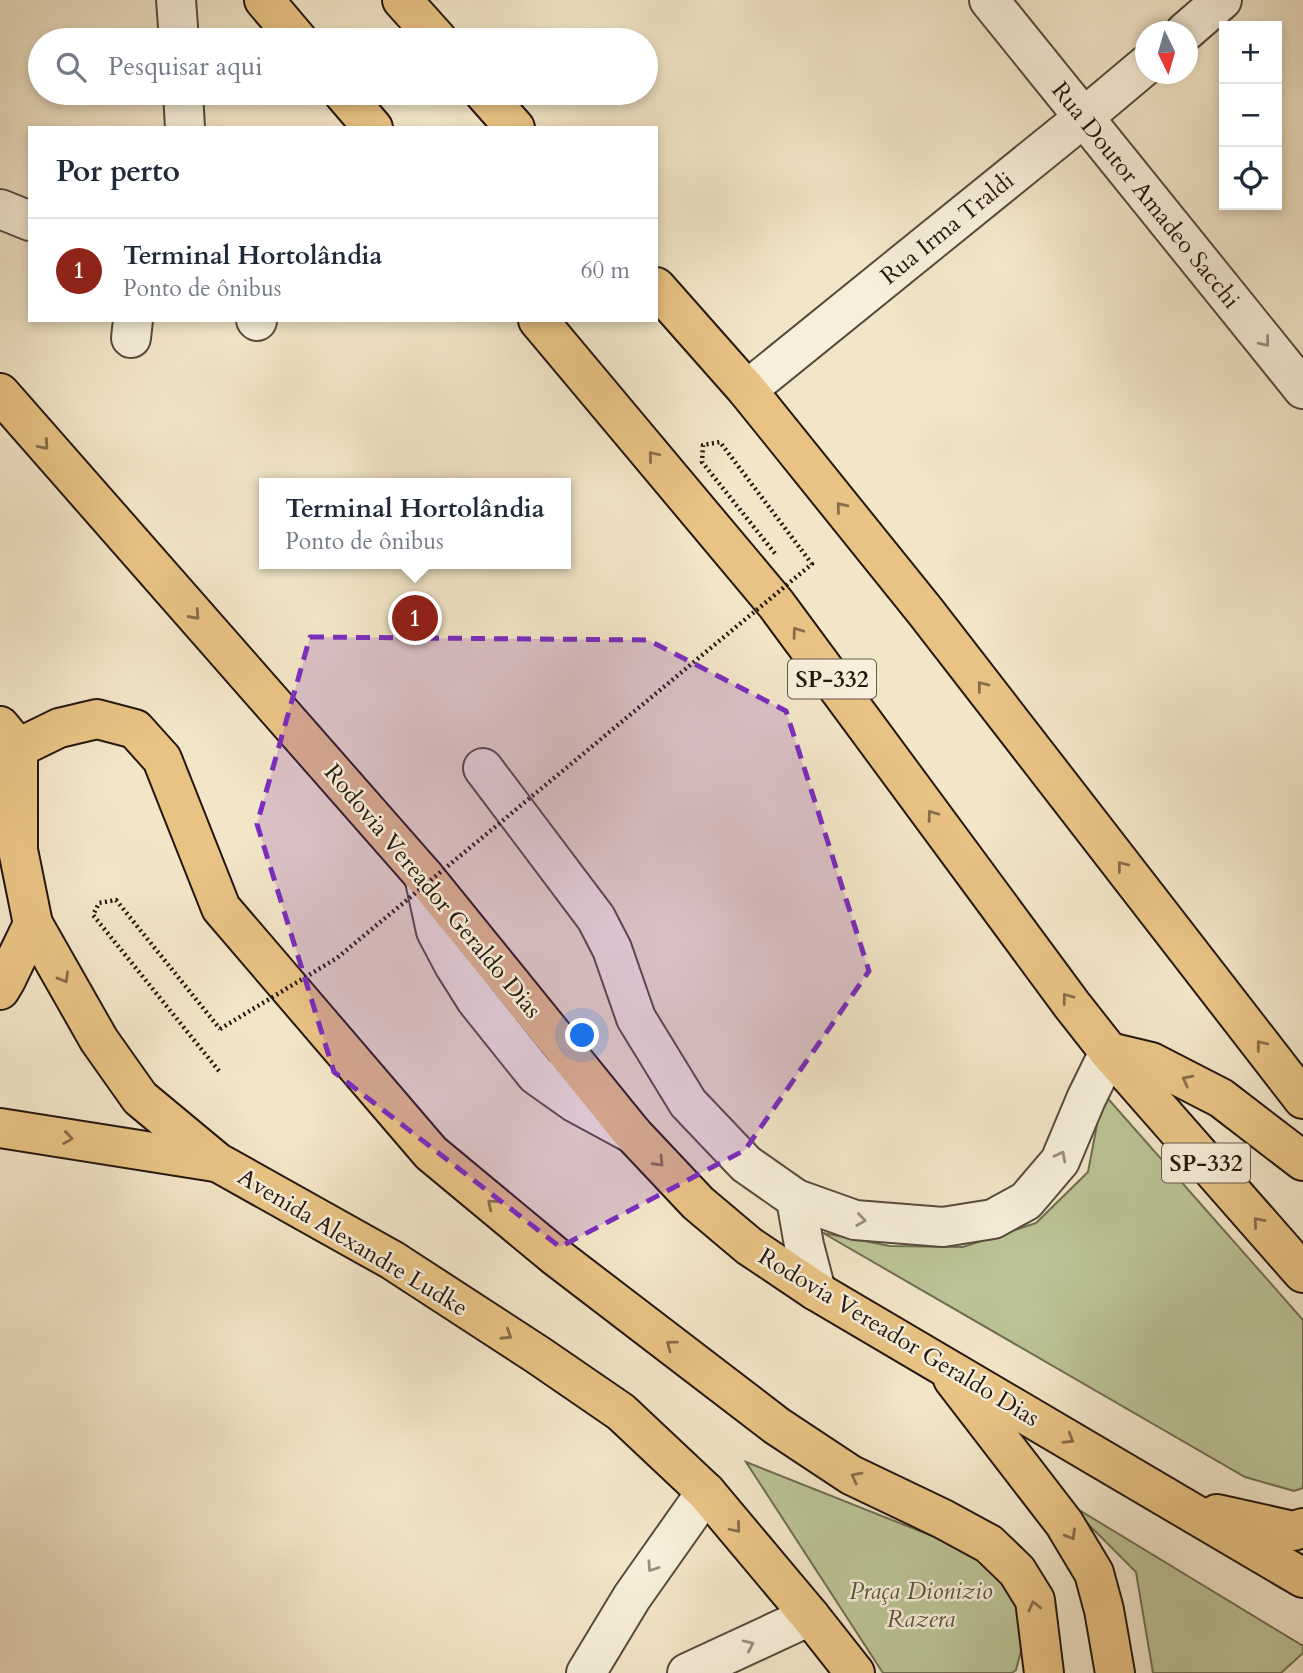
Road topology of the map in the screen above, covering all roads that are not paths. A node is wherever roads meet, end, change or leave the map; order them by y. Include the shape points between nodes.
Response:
1 (176, 0) edge
2 (264, 0) edge
3 (402, 0) edge
4 (989, 0) edge
5 (1222, 0) edge
6 (1198, 21) edge
7 (178, 28) edge
8 (288, 28) edge
9 (427, 28) edge
10 (1135, 74) edge
11 (184, 105) edge
12 (353, 105) edge
13 (495, 105) edge
14 (1083, 118) junction
15 (185, 126) edge
16 (371, 126) edge
17 (513, 126) edge
18 (0, 209) edge
19 (28, 220) edge
20 (658, 289) edge
21 (540, 322) edge
22 (1303, 389) edge
23 (747, 390) junction
24 (0, 393) edge
25 (9, 737) edge
26 (483, 768) dead end
27 (33, 924) junction
28 (0, 990) edge
29 (1109, 1052) junction
30 (1303, 1099) edge
31 (0, 1128) edge
32 (1303, 1161) edge
33 (217, 1162) junction
34 (796, 1199) junction
35 (1303, 1273) edge
36 (816, 1291) junction
37 (941, 1363) junction
38 (706, 1492) junction
39 (1177, 1504) junction
40 (1303, 1528) edge
41 (1303, 1578) edge
42 (810, 1616) junction
43 (586, 1673) edge
44 (687, 1673) edge
45 (855, 1673) edge
46 (1044, 1673) edge
47 (1115, 1673) edge

1 - 7 street
2 - 8 main road
3 - 9 main road
4 - 14 street, Rua Doutor Amadeo Sacchi
5 - 6 street
10 - 14 street, Rua Irma Traldi
11 - 15 street
12 - 16 main road
13 - 17 main road
14 -> 22 street, Rua Doutor Amadeo Sacchi
14 - 23 street, Rua Irma Traldi
18 - 19 street
20 - 23 main road
29 -> 21 main road, SP-332 via 776,604
30 -> 23 main road via 925,611
24 -> 36 main road, Rodovia Vereador Geraldo Dias via 424,876 633,1134 698,1203 749,1246
25 - 27 main road, Avenida Alexandre Ludke via 18,850
46 -> 25 main road via 1035,1600 1017,1572 989,1544 851,1475 778,1426 555,1256 431,1153 221,908 162,759 135,729 97,719
26 - 34 street via 596,918 636,1018 688,1103 746,1164
27 - 28 main road
27 -> 33 main road, Avenida Alexandre Ludke via 99,1040 140,1098
32 -> 29 main road via 1221,1098 1151,1062
34 -> 29 street via 855,1220 943,1227 993,1219 1026,1201 1060,1161
35 -> 29 main road, SP-332
31 -> 33 main road
33 -> 38 main road, Avenida Alexandre Ludke via 392,1260 538,1355 621,1412
34 - 36 street
36 - 37 main road, Rodovia Vereador Geraldo Dias
37 -> 39 main road, Rodovia Vereador Geraldo Dias
37 -> 47 main road via 1064,1523 1094,1573
38 -> 42 main road, Avenida Alexandre Ludke
38 -> 43 street via 632,1597
39 - 40 main road via 1293,1531
39 - 41 main road, Rodovia Vereador Geraldo Dias
44 -> 42 street
42 - 45 main road, Avenida Alexandre Ludke

